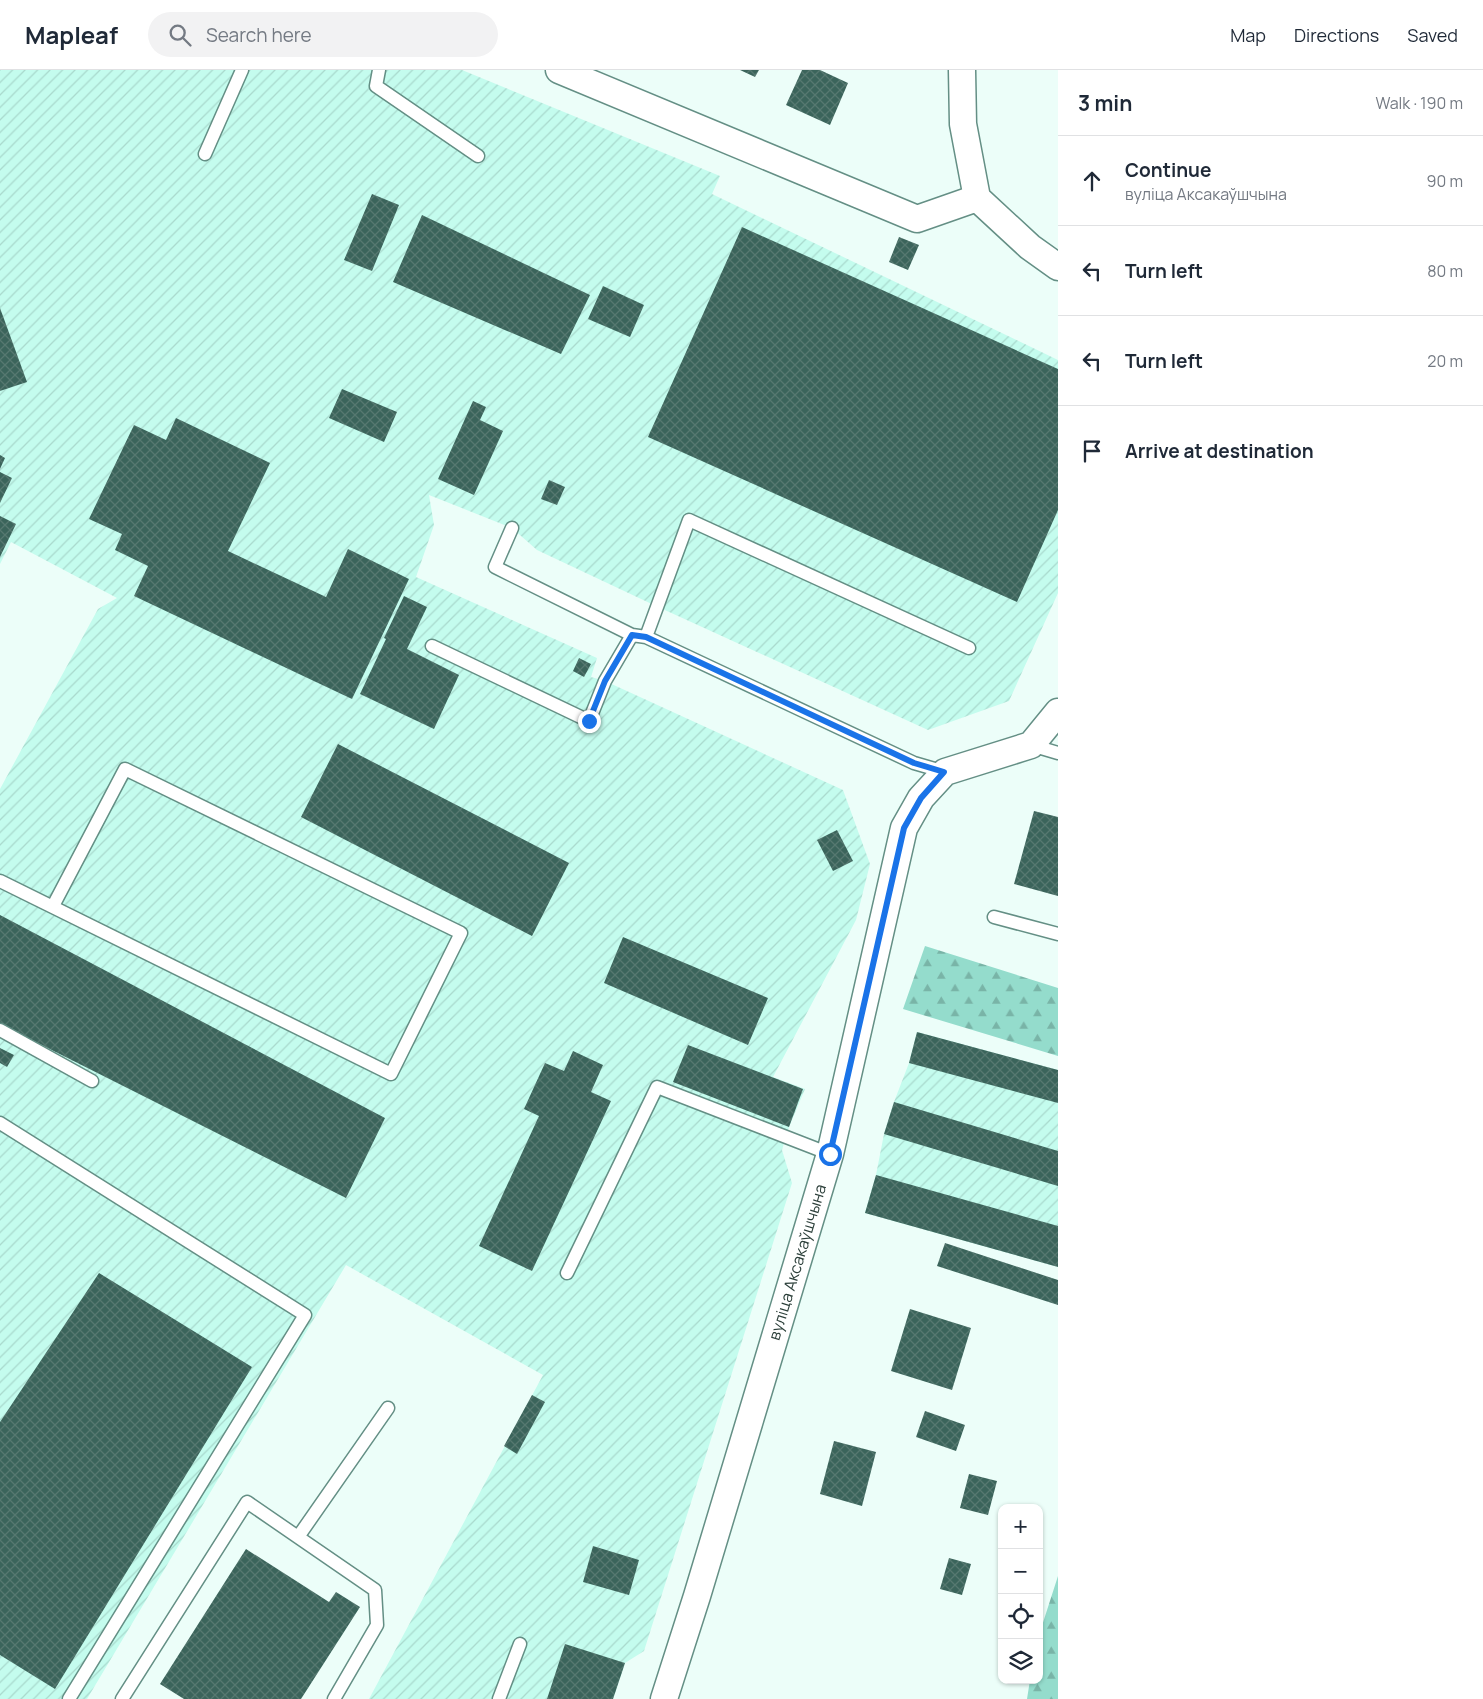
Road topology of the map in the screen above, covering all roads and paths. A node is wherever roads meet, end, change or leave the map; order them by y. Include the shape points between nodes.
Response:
1 (242, 70) edge
2 (379, 70) edge
3 (559, 70) edge
4 (962, 70) edge
5 (205, 154) dead end
6 (478, 156) dead end
7 (977, 198) junction
8 (1058, 267) edge
9 (512, 528) dead end
10 (632, 635) junction
11 (646, 637) junction
12 (432, 646) dead end
13 (969, 648) dead end
14 (1058, 712) edge
15 (1031, 745) junction
16 (1058, 753) edge
17 (944, 772) junction
18 (0, 881) edge
19 (53, 906) junction
20 (994, 917) dead end
21 (1058, 934) edge
22 (0, 1030) edge
23 (92, 1082) dead end
24 (0, 1123) edge
25 (830, 1154) junction
26 (567, 1273) dead end
27 (388, 1408) dead end
28 (298, 1537) junction
29 (520, 1644) dead end
30 (69, 1699) edge
31 (122, 1699) edge
32 (334, 1699) edge
33 (499, 1699) edge
34 (664, 1699) edge

1 - 5 lane
2 - 6 lane via 376,86
3 - 7 street via 917,219
4 - 7 street via 963,124
7 - 8 street via 1030,247
9 - 10 lane via 495,567
10 - 11 lane
10 - 12 lane via 605,681 589,721
11 - 13 lane via 689,520
11 - 17 lane via 914,763
14 - 15 street
15 - 16 lane
15 - 17 street
17 - 25 street, вуліца Аксакаўшчына via 921,798 904,828
18 - 19 lane
19 - 19 lane via 125,769 461,933 391,1074
20 - 21 lane
22 - 23 lane
24 - 30 lane via 305,1315
25 - 26 lane via 657,1087
25 - 34 street, вуліца Аксакаўшчына
27 - 28 lane
28 - 31 lane via 248,1502
28 - 32 lane via 375,1590 377,1625
29 - 33 lane

